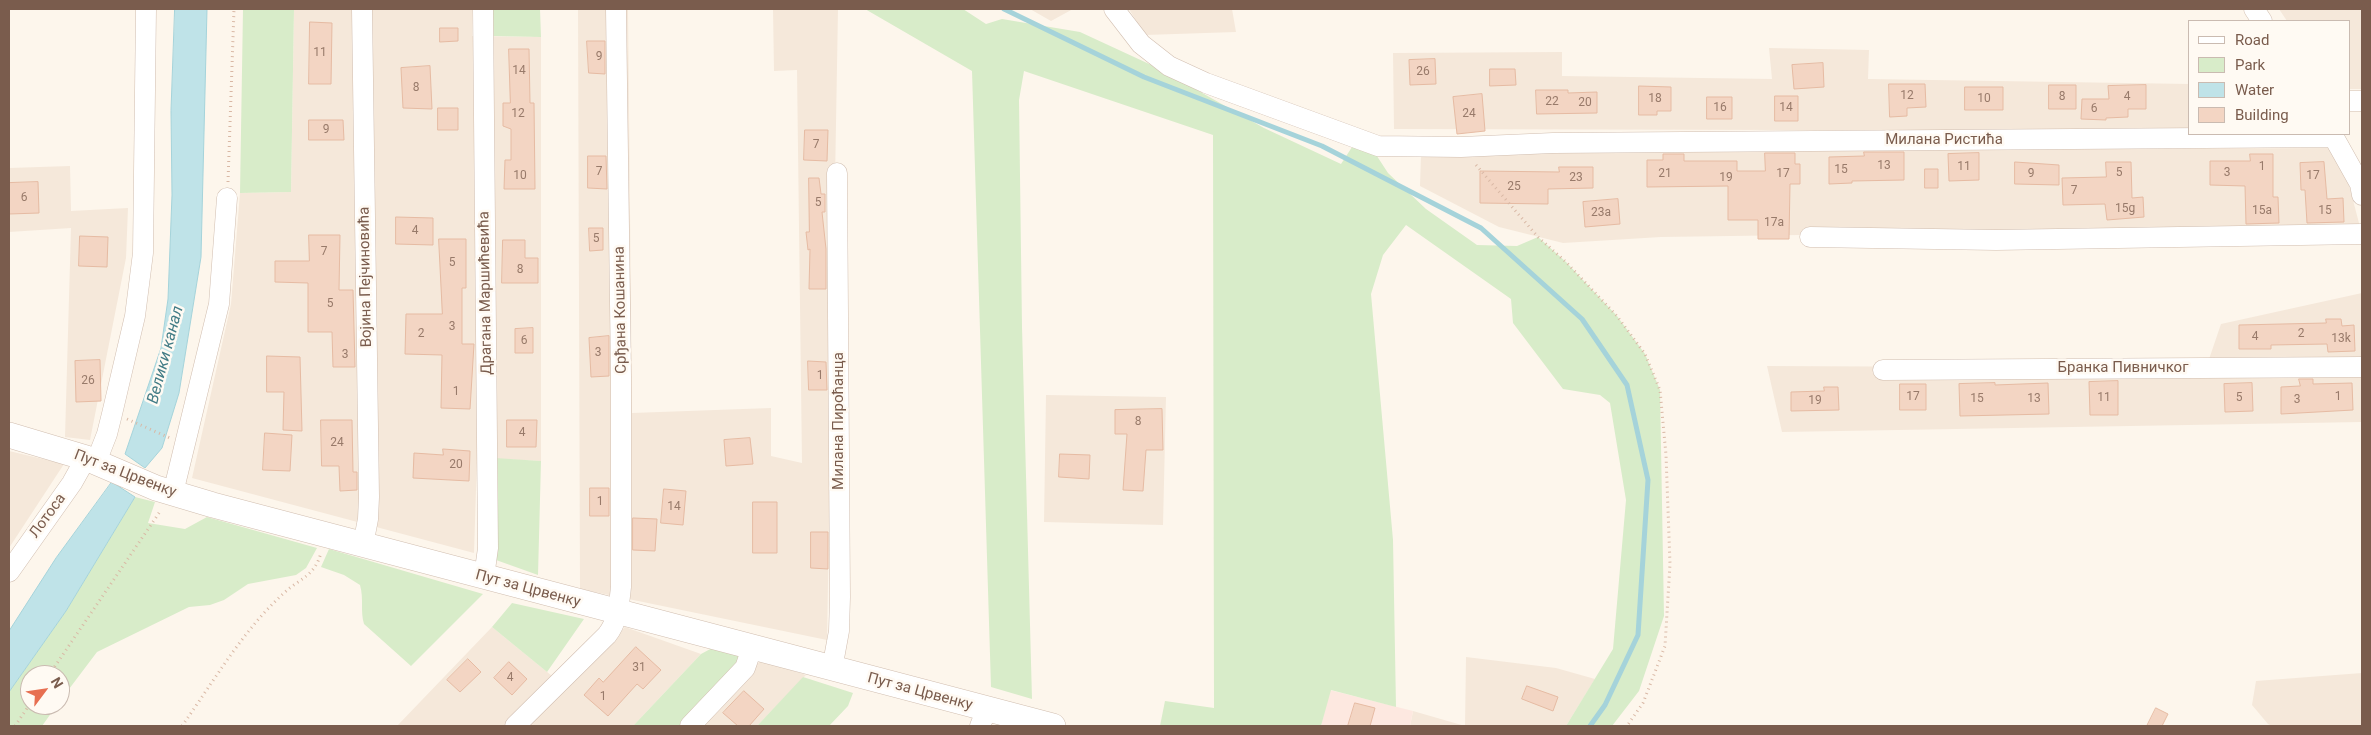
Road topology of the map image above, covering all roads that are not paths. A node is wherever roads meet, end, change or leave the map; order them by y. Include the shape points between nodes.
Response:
1 (146, 9) edge
2 (362, 9) edge
3 (483, 9) edge
4 (616, 9) edge
5 (1114, 9) edge
6 (2254, 9) edge
7 (2261, 20) edge
8 (2333, 135) edge
9 (837, 172) dead end
10 (2362, 195) edge
11 (227, 198) road end
12 (2362, 234) edge
13 (1810, 237) dead end
14 (2362, 367) edge
15 (1883, 370) dead end
16 (9, 435) edge
17 (91, 460) junction
18 (173, 493) junction
19 (363, 545) junction
20 (9, 572) edge
21 (484, 577) junction
22 (618, 612) junction
23 (752, 648) junction
24 (832, 669) junction
25 (983, 718) edge
26 (515, 726) edge
27 (690, 726) edge
28 (1053, 726) edge

1 - 17 street, Лотоса via 146,176 140,290 107,434
2 - 19 street, Војина Пејчиновића via 369,497
3 - 21 street, Драгана Маршићевића via 488,548
4 - 22 street, Срђана Кошанина via 621,424 621,587
5 - 8 street, Милана Ристића via 1141,44 1169,66 1206,83 1378,146
6 - 7 street
8 - 10 street via 2360,184
9 - 24 street, Милана Пироћанца via 840,597 839,631
11 - 18 street via 219,304
12 - 13 street via 1996,240
14 - 15 street, Бранка Пивничког
16 - 17 street, Пут за Црвенку
17 - 18 street, Пут за Црвенку
17 - 20 street, Лотоса
18 - 19 street, Пут за Црвенку
19 - 21 street, Пут за Црвенку
21 - 22 street, Пут за Црвенку
22 - 23 street, Пут за Црвенку
22 - 26 street, Срђана Кошанина via 607,635
23 - 24 street, Пут за Црвенку
23 - 27 street via 745,668
24 - 25 street, Пут за Црвенку
25 - 28 street, Пут за Црвенку

